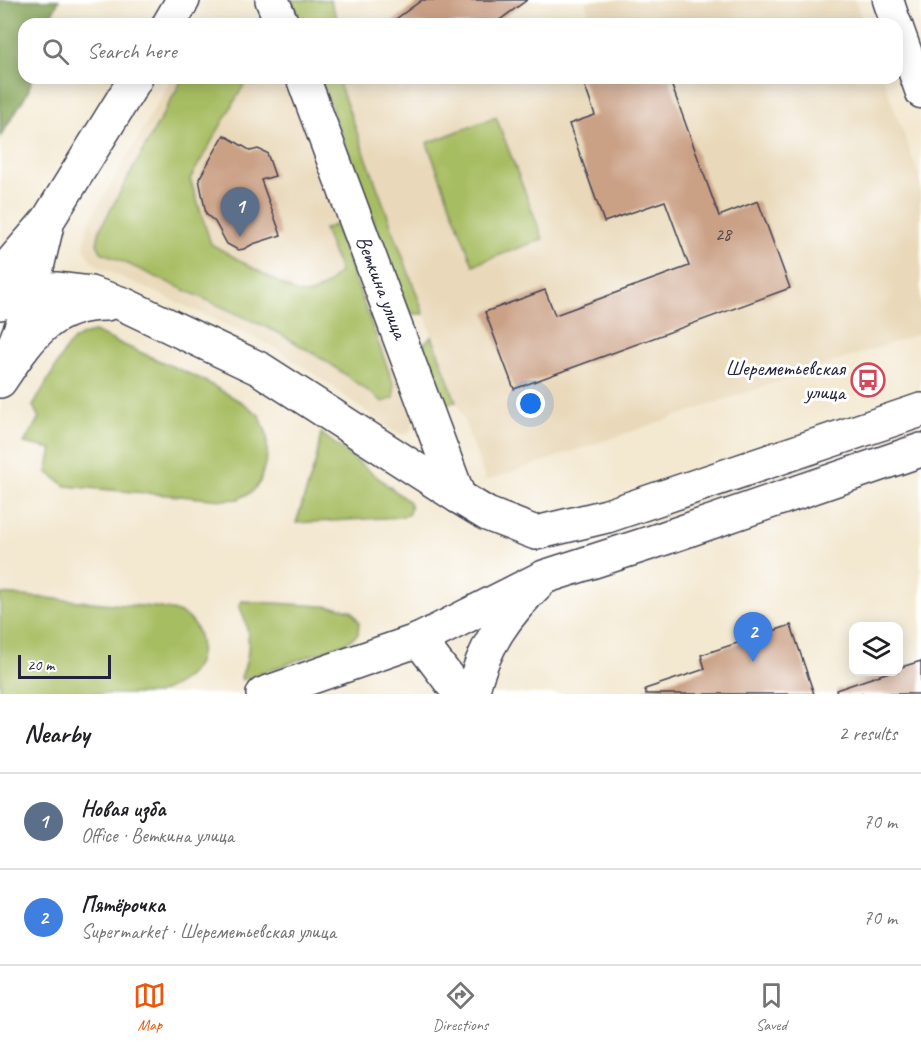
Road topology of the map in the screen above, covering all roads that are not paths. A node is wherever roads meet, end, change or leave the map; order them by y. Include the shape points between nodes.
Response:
1 (183, 0) edge
2 (272, 0) edge
3 (888, 0) edge
4 (172, 18) edge
5 (280, 18) edge
6 (894, 18) edge
7 (903, 42) edge
8 (132, 84) edge
9 (305, 84) edge
10 (921, 93) edge
11 (48, 220) junction
12 (0, 276) edge
13 (31, 291) junction
14 (0, 303) edge
15 (123, 304) junction
16 (0, 380) edge
17 (921, 410) edge
18 (921, 450) edge
19 (459, 497) junction
20 (544, 577) junction
21 (419, 640) junction
22 (262, 694) edge
23 (460, 694) edge
24 (472, 694) edge

1 - 4 main road
2 - 5 main road
3 - 6 street
7 - 10 street
8 - 11 main road
9 - 19 main road, Веткина улица
11 - 12 main road
11 - 13 main road
13 - 14 main road
13 - 15 main road via 90,293
13 - 16 main road
15 - 16 main road via 88,304 55,316 38,329
15 - 19 main road via 269,374
17 - 19 main road via 607,516 536,533 498,519
18 - 20 main road
20 - 21 main road
20 - 24 main road via 498,628
21 - 22 main road
21 - 23 main road

